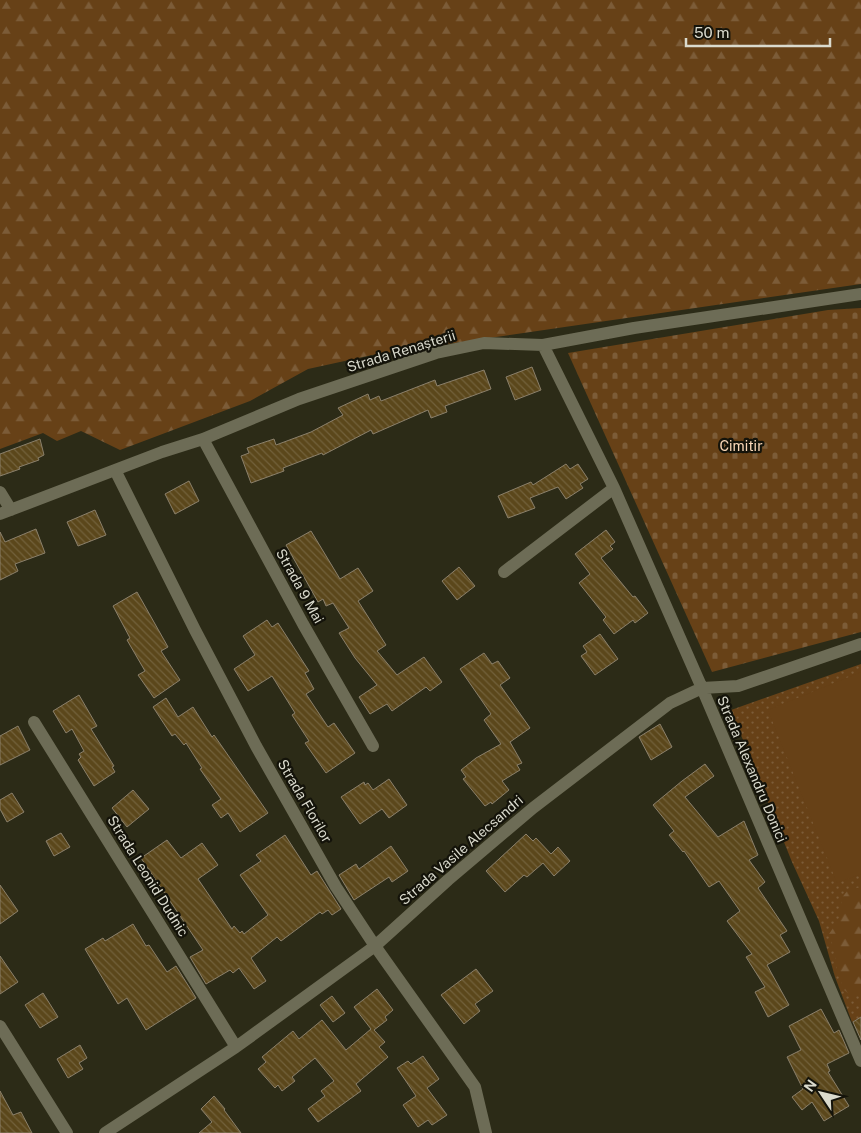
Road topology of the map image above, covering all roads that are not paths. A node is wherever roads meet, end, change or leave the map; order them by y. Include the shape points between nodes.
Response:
1 (861, 294) edge
2 (543, 344) junction
3 (203, 439) junction
4 (115, 470) junction
5 (614, 488) junction
6 (0, 492) edge
7 (6, 512) edge
8 (504, 572) dead end
9 (861, 644) edge
10 (702, 688) junction
11 (34, 722) dead end
12 (373, 746) dead end
13 (375, 946) junction
14 (0, 1026) edge
15 (236, 1047) junction
16 (861, 1061) edge
17 (67, 1133) edge
18 (105, 1133) edge
19 (486, 1133) edge

1 - 2 street, Strada Renașterii
2 - 3 street, Strada Renașterii via 484,343 436,353 299,399
2 - 5 street, Strada Alexandru Donici
3 - 4 street, Strada Renașterii
3 - 12 street, Strada 9 Mai
4 - 7 street, Strada Renașterii
4 - 13 street, Strada Florilor via 256,746 336,887
5 - 8 street
5 - 10 street, Strada Alexandru Donici
6 - 7 street
9 - 10 street, Strada Vasile Alecsandri via 738,686
10 - 13 street, Strada Vasile Alecsandri via 670,703 533,808
10 - 16 street, Strada Alexandru Donici
11 - 15 street, Strada Leonid Dudnic
13 - 15 street, Strada Vasile Alecsandri
13 - 19 street, Strada Florilor via 475,1087
14 - 17 street
15 - 18 street, Strada Vasile Alecsandri

